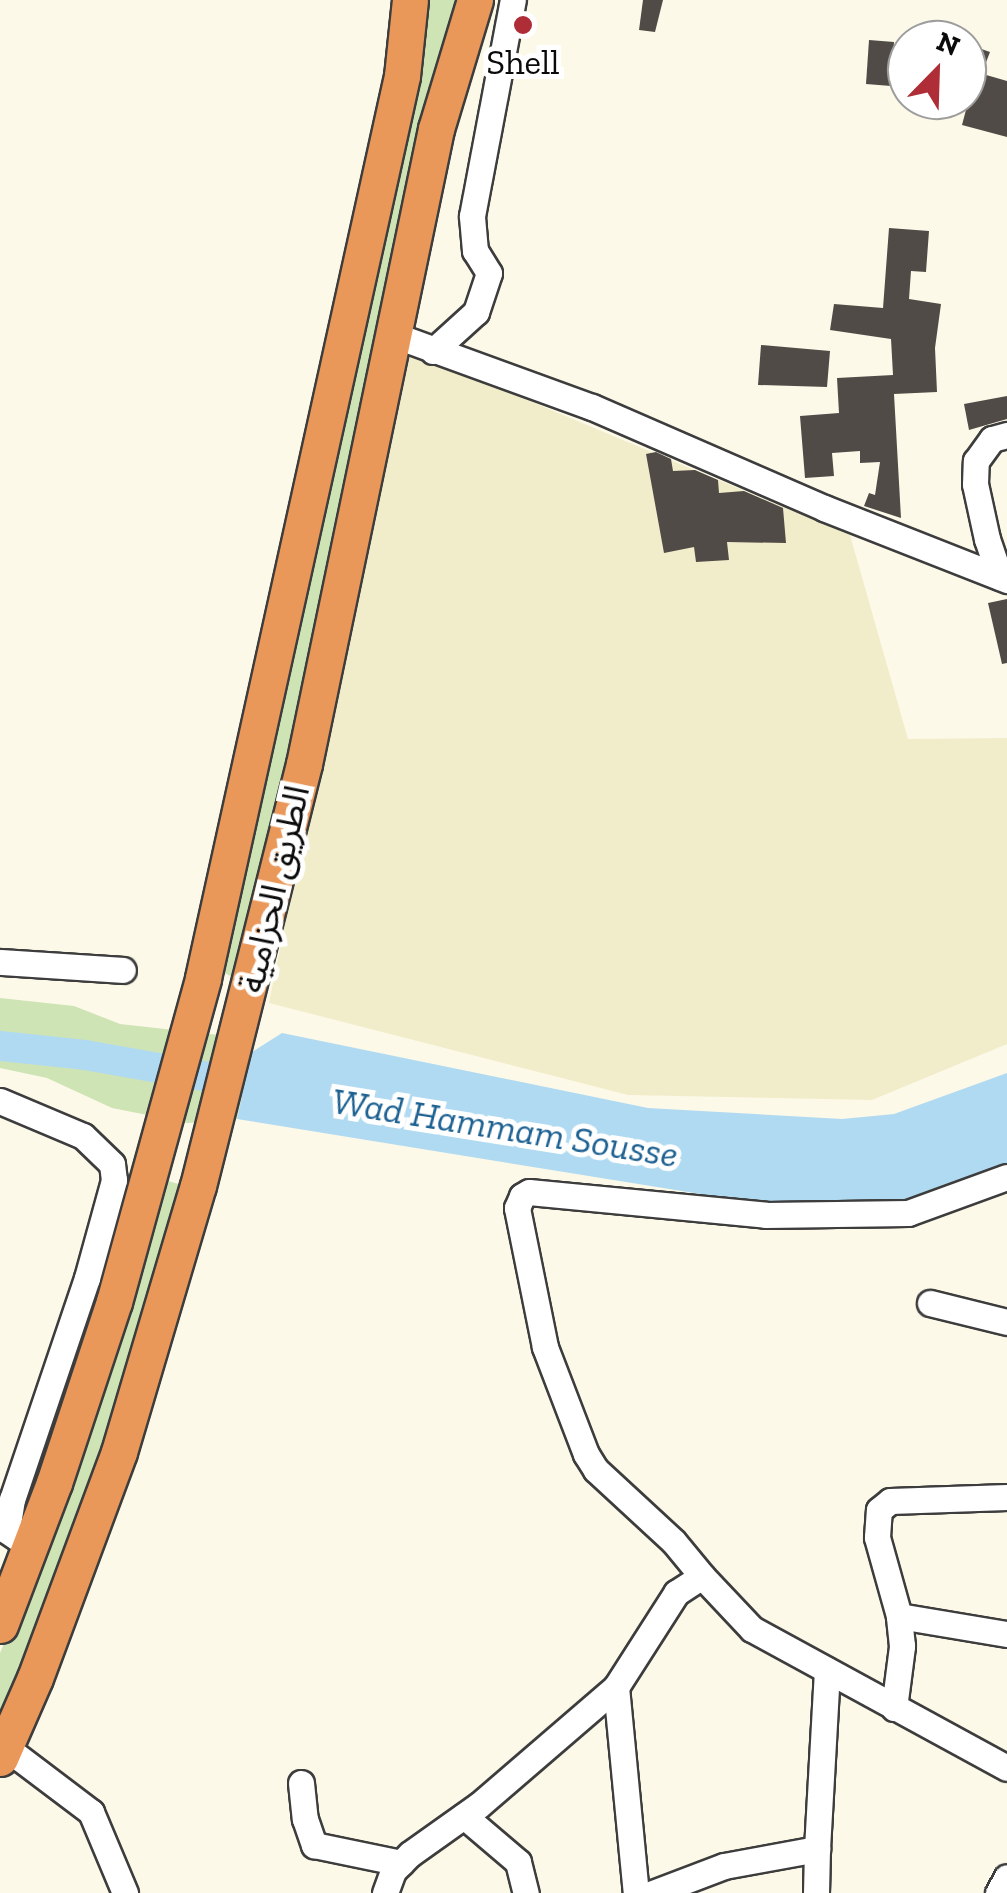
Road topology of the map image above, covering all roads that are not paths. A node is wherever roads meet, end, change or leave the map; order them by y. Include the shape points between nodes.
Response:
1 (410, 0) edge
2 (475, 0) edge
3 (514, 0) edge
4 (394, 335) junction
5 (433, 350) junction
6 (1007, 435) edge
7 (1004, 578) edge
8 (0, 962) edge
9 (122, 970) dead end
10 (0, 1101) edge
11 (1007, 1177) edge
12 (930, 1303) dead end
13 (1007, 1322) edge
14 (1007, 1497) edge
15 (12, 1536) edge
16 (702, 1576) junction
17 (899, 1616) junction
18 (0, 1624) edge
19 (1007, 1634) edge
20 (826, 1670) junction
21 (616, 1688) junction
22 (894, 1708) junction
23 (2, 1752) edge
24 (1007, 1768) edge
25 (301, 1783) dead end
26 (464, 1816) junction
27 (817, 1849) junction
28 (401, 1863) junction
29 (1007, 1877) edge
30 (125, 1893) edge
31 (385, 1893) edge
32 (526, 1893) edge
33 (636, 1893) edge
34 (654, 1893) edge
35 (816, 1893) edge
36 (998, 1893) edge

1 - 15 highway, الطريق الحزامية via 402,76 202,978 114,1302
2 - 4 highway, الطريق الحزامية via 436,129
3 - 5 street via 472,216 475,250 489,273 476,312
4 - 5 street
4 - 23 highway, الطريق الحزامية via 304,764 198,1186 119,1452
5 - 7 street via 592,407
6 - 7 street via 992,439 976,462 987,538
8 - 9 street
10 - 15 street via 83,1136 112,1164 114,1180 16,1486
11 - 16 street via 908,1212 766,1215 522,1196 517,1208 545,1347 586,1454
12 - 13 street
14 - 17 street via 883,1504 877,1537
15 - 18 highway, الطريق الحزامية
16 - 20 street via 752,1629
16 - 21 street via 676,1593
17 - 19 street
17 - 22 street
20 - 22 street
20 - 27 street
21 - 26 street
21 - 33 street
22 - 24 street
23 - 30 street via 91,1812
25 - 28 street via 314,1845
26 - 28 street
26 - 32 street via 518,1862
27 - 34 street via 724,1866
27 - 35 street
28 - 31 street
29 - 36 street

